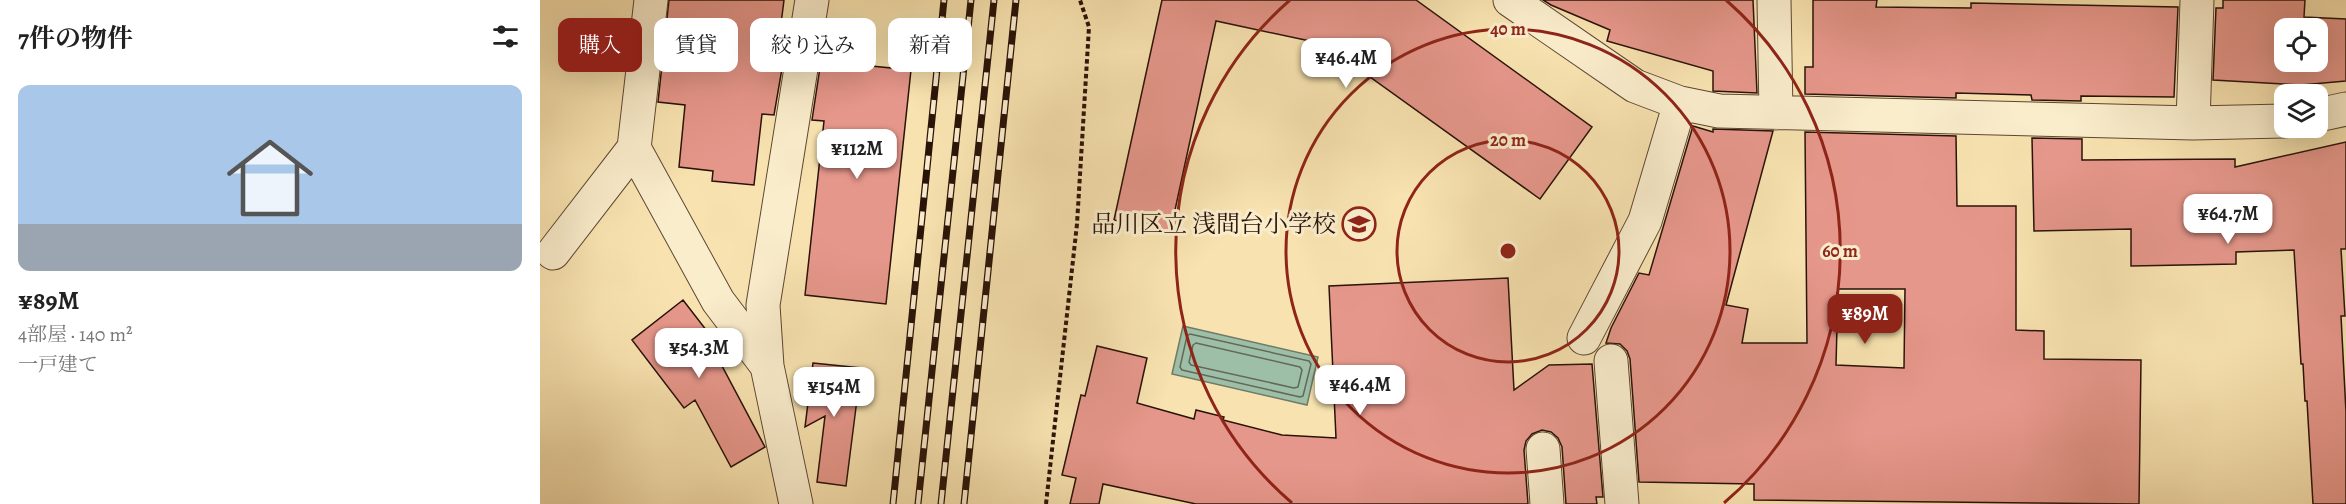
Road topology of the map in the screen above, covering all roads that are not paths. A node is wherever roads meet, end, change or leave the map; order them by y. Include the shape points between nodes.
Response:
1 (651, 0) edge
2 (812, 0) edge
3 (1510, 0) edge
4 (1774, 0) edge
5 (2197, 0) edge
6 (1680, 103) junction
7 (2346, 109) edge
8 (1776, 113) junction
9 (2328, 113) edge
10 (2274, 121) edge
11 (2193, 123) junction
12 (634, 148) junction
13 (553, 253) dead end
14 (1584, 338) dead end
15 (1611, 361) dead end
16 (767, 366) junction
17 (1543, 449) dead end
18 (796, 504) edge
19 (1547, 504) edge
20 (1622, 504) edge

1 - 12 street
2 - 16 street via 764,305
3 - 6 street via 1635,86
4 - 8 street
5 - 11 street
6 - 8 street via 1719,111
6 - 14 street via 1645,221
7 - 9 street
8 - 11 street
10 - 11 street
12 - 13 street
12 - 16 street via 718,301
15 - 20 street
16 - 18 street
17 - 19 street

